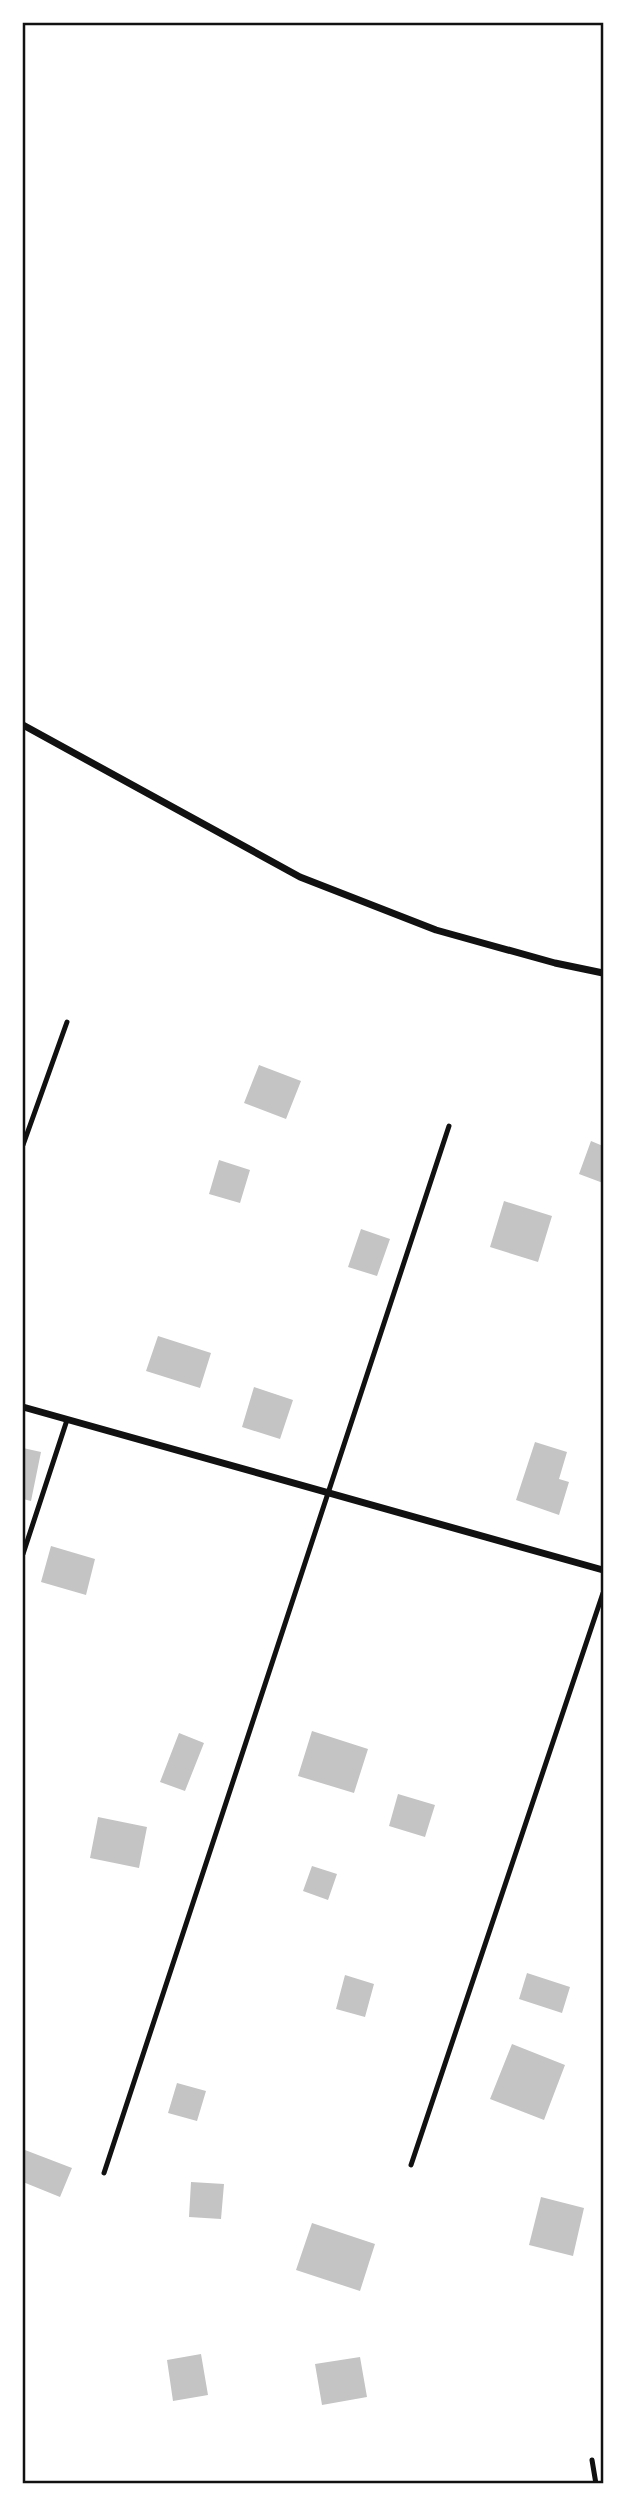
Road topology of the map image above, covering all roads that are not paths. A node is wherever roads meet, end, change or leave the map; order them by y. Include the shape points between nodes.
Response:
1 (23, 725) edge
2 (603, 973) edge
3 (67, 1022) dead end
4 (449, 1126) dead end
5 (23, 1145) edge
6 (23, 1407) edge
7 (67, 1420) junction
8 (327, 1492) junction
9 (23, 1555) edge
10 (603, 1570) edge
11 (603, 1593) edge
12 (411, 2165) dead end
13 (104, 2173) dead end
14 (592, 2460) dead end
15 (596, 2484) edge

1 - 2 street via 300,877 436,930
3 - 5 lane
4 - 8 lane
6 - 7 street
7 - 8 street
7 - 9 lane
8 - 10 street
8 - 13 lane
11 - 12 lane
14 - 15 lane

